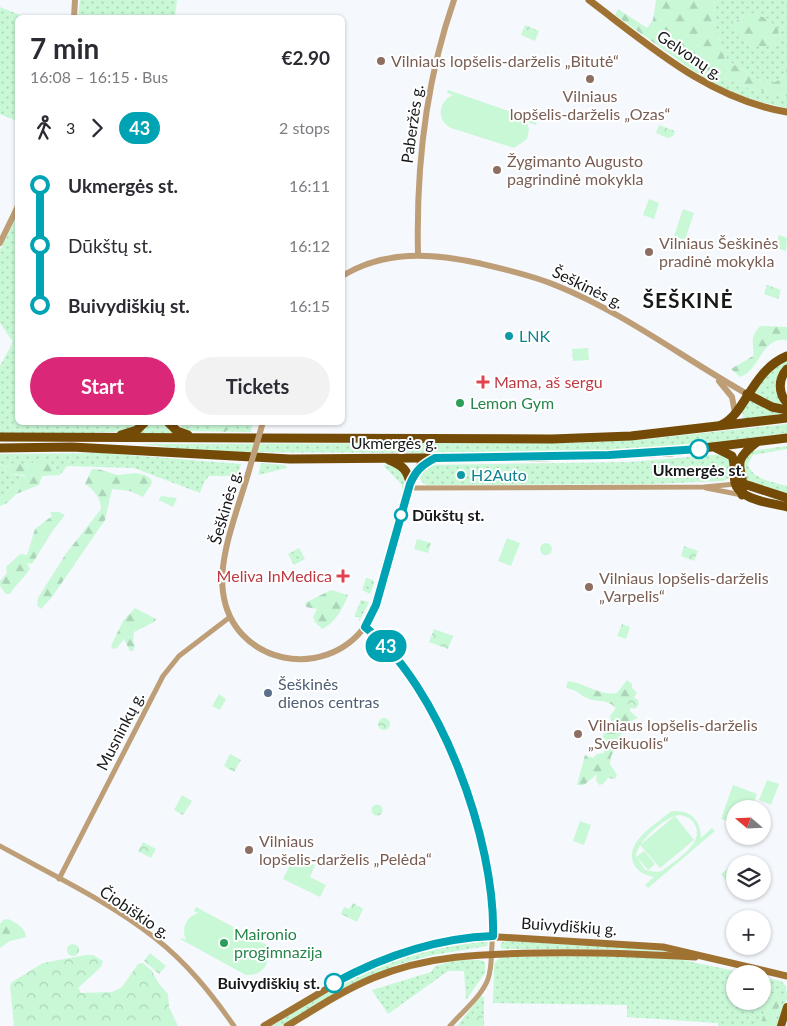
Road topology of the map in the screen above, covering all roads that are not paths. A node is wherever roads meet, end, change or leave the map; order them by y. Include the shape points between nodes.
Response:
1 (75, 0) edge
2 (454, 0) edge
3 (589, 0) edge
4 (74, 15) edge
5 (787, 112) edge
6 (15, 212) edge
7 (0, 243) edge
8 (418, 254) junction
9 (345, 275) edge
10 (787, 356) edge
11 (787, 368) edge
12 (711, 374) junction
13 (747, 394) junction
14 (787, 403) edge
15 (787, 410) edge
16 (735, 414) junction
17 (787, 418) edge
18 (141, 425) edge
19 (171, 425) edge
20 (262, 425) edge
21 (715, 427) junction
22 (0, 437) edge
23 (198, 438) junction
24 (787, 438) edge
25 (108, 439) junction
26 (757, 442) junction
27 (0, 448) edge
28 (714, 448) junction
29 (384, 458) junction
30 (435, 458) junction
31 (739, 484) junction
32 (409, 486) junction
33 (704, 487) junction
34 (742, 495) junction
35 (787, 498) edge
36 (787, 507) edge
37 (230, 617) junction
38 (365, 627) junction
39 (0, 846) edge
40 (59, 879) junction
41 (493, 936) junction
42 (492, 954) junction
43 (711, 958) junction
44 (787, 976) edge
45 (787, 1007) edge
46 (234, 1026) edge
47 (264, 1026) edge
48 (287, 1026) edge
49 (450, 1026) edge
50 (781, 1026) edge

1 - 4 street
2 - 8 street, Paberžės g. via 434,67 423,131 417,209
3 - 5 main road, Gelvonų g. via 703,82 748,102
6 - 7 street
8 - 9 street, Šeškinės g. via 380,260
8 - 12 street, Šeškinės g. via 473,262 555,284 609,310
10 - 13 highway via 767,369
11 - 14 highway via 780,387
12 - 13 street, Šeškinės g.
12 - 16 street via 729,392
13 - 15 highway via 772,407
13 - 16 highway
16 - 21 highway via 728,422
17 - 21 highway, Ukmergės g.
18 - 25 highway via 131,432
19 - 23 highway via 177,431
20 - 37 street, Šeškinės g., bridge via 222,568 222,590
21 - 23 highway, Ukmergės g. via 631,436 558,439
22 - 25 highway, Ukmergės g.
23 - 25 highway, Ukmergės g.
24 - 26 highway, Ukmergės g.
26 - 28 highway, Ukmergės g.
26 - 31 highway via 743,453
27 - 29 highway, Ukmergės g. via 72,447 290,459
28 - 30 highway, Ukmergės g. via 609,455
28 - 31 highway via 732,456
29 - 30 highway, Ukmergės g.
29 - 32 highway via 404,467 409,475
30 - 32 highway via 421,465
31 - 33 street
31 - 34 highway
31 - 35 highway
32 - 33 street
32 - 38 street, Šeškinės g. via 376,605
33 - 34 street
34 - 36 highway
37 - 38 street, Šeškinės g. via 254,646 270,655 288,659 313,659 331,654
37 - 40 street, Musninkų g. via 179,656 163,676
38 - 41 street via 404,669 436,719 458,765 488,873
39 - 40 street, Čiobiškio g.
40 - 46 street, Čiobiškio g. via 125,917 166,947 208,990
41 - 42 street
41 - 43 main road, Buivydiškių g. via 663,947
41 - 47 main road, Buivydiškių g. via 425,945 393,954 337,982
42 - 43 main road, Buivydiškių g. via 611,953
42 - 48 main road, Buivydiškių g. via 442,959 388,972 339,995
42 - 49 street via 486,984
43 - 44 main road, Buivydiškių g.
45 - 50 main road

